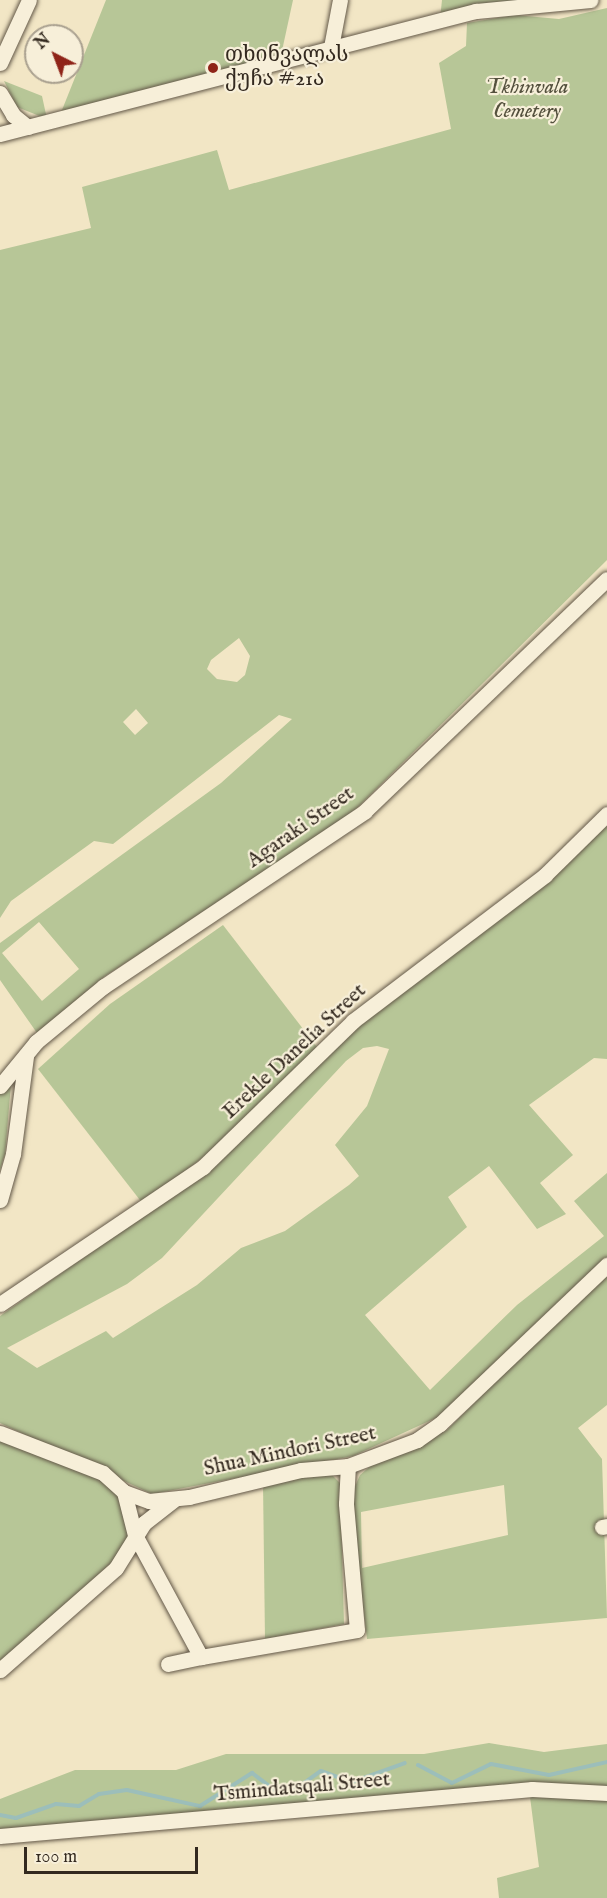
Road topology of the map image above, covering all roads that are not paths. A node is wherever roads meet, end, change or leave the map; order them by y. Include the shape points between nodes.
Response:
1 (29, 0) edge
2 (340, 0) edge
3 (590, 0) edge
4 (331, 47) junction
5 (0, 63) edge
6 (0, 93) edge
7 (28, 127) junction
8 (0, 134) edge
9 (607, 579) edge
10 (607, 814) edge
11 (26, 1053) junction
12 (0, 1086) edge
13 (0, 1200) edge
14 (607, 1265) edge
15 (0, 1304) edge
16 (0, 1433) edge
17 (348, 1466) junction
18 (124, 1492) junction
19 (173, 1500) junction
20 (135, 1535) junction
21 (201, 1657) junction
22 (168, 1665) dead end
23 (0, 1670) edge
24 (607, 1793) edge
25 (0, 1836) edge

1 - 5 street
2 - 4 street
3 - 4 street via 476,10
4 - 7 street
6 - 7 street via 13,116
7 - 8 street
9 - 11 street, Agaraki Street via 365,811 131,966
10 - 15 street, Erekle Danelia Street via 545,875 353,1021 203,1167
11 - 12 street, Agaraki Street
11 - 13 street via 13,1154
14 - 17 street, Shua Mindori Street via 440,1424 417,1440
16 - 18 street, Shua Mindori Street via 103,1473
17 - 19 street, Shua Mindori Street via 301,1470
17 - 21 street via 346,1503 357,1630
18 - 19 street, Shua Mindori Street via 148,1501
18 - 20 street
19 - 20 street
20 - 21 street
20 - 23 street via 116,1568
21 - 22 street
24 - 25 street, Tsmindatsqali Street via 532,1789

